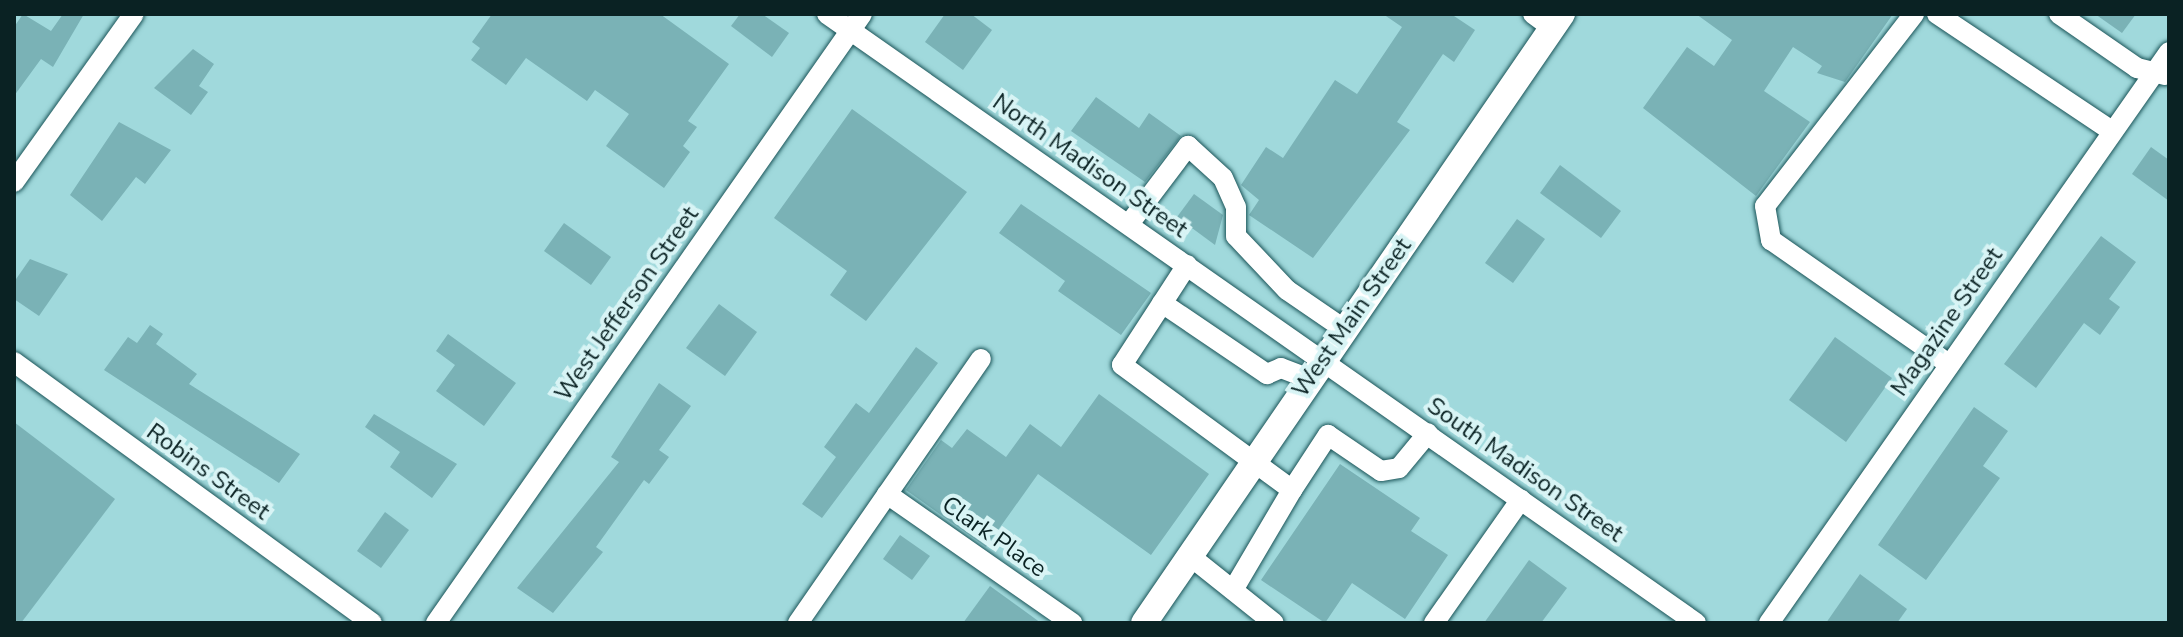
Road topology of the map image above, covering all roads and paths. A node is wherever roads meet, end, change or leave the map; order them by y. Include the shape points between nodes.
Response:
1 (134, 14) edge
2 (827, 14) edge
3 (1914, 14) edge
4 (1937, 14) edge
5 (2059, 14) edge
6 (1549, 19) edge
7 (856, 22) edge
8 (2169, 52) edge
9 (2162, 74) edge
10 (2112, 131) junction
11 (14, 182) edge
12 (1129, 224) junction
13 (1187, 265) junction
14 (1162, 303) junction
15 (1344, 329) junction
16 (981, 359) dead end
17 (14, 362) edge
18 (1949, 364) junction
19 (1317, 369) junction
20 (1428, 433) junction
21 (1254, 462) junction
22 (1292, 490) junction
23 (887, 494) junction
24 (1521, 499) junction
25 (1190, 556) junction
26 (1233, 590) junction
27 (372, 623) edge
28 (436, 623) edge
29 (798, 623) edge
30 (1072, 623) edge
31 (1144, 623) edge
32 (1274, 623) edge
33 (1434, 623) edge
34 (1696, 623) edge
35 (1769, 623) edge

1 - 11 street
2 - 7 street, North Madison Street
3 - 18 street via 1765,206 1771,240
4 - 10 street
5 - 9 street
6 - 15 main road, West Main Street
7 - 12 street, North Madison Street
7 - 28 street, West Jefferson Street
8 - 9 street, Magazine Street
9 - 10 street, Magazine Street
10 - 18 street, Magazine Street
12 - 13 street, North Madison Street
12 - 15 street via 1188,146 1223,178 1236,207 1236,236 1287,290
13 - 14 street
13 - 19 street, North Madison Street
14 - 19 street via 1267,374 1281,368
14 - 21 street via 1122,365
15 - 19 main road, West Main Street
16 - 23 street
17 - 27 street, Robins Street
18 - 35 street, Magazine Street
19 - 20 street, South Madison Street
19 - 21 main road, West Main Street
20 - 22 street via 1399,468 1381,471 1328,435
20 - 24 street, South Madison Street
21 - 22 street
21 - 25 main road, West Main Street
22 - 26 street
23 - 29 street
23 - 30 street, Clark Place
24 - 33 street
24 - 34 street, South Madison Street
25 - 26 street
25 - 31 main road, West Main Street
26 - 32 street

